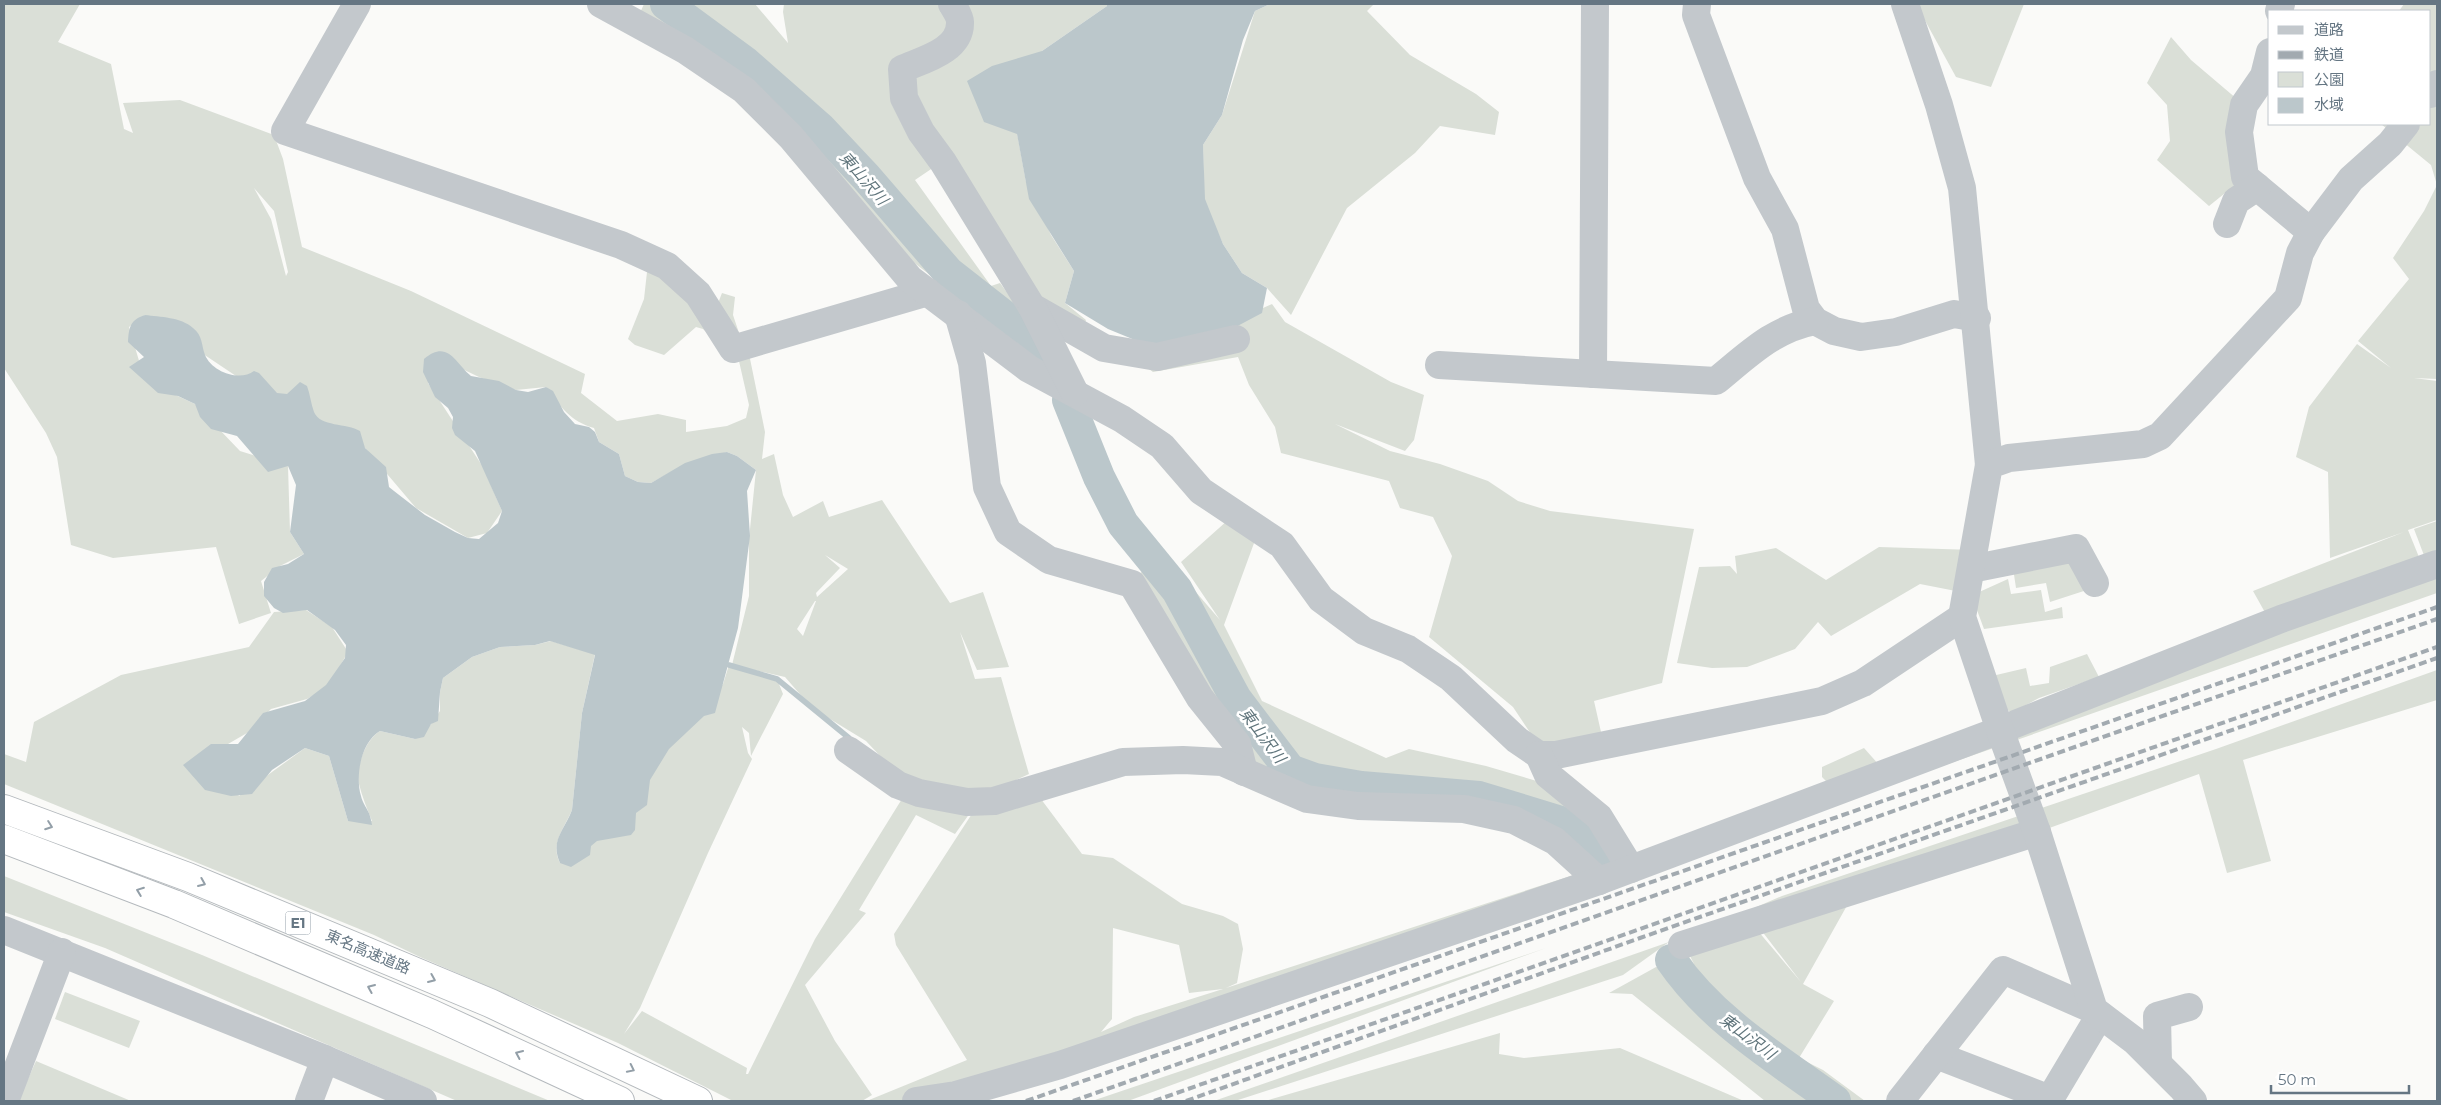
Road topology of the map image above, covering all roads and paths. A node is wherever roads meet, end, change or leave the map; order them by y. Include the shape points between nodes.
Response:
1 (357, 4) edge
2 (601, 4) edge
3 (952, 4) edge
4 (1594, 4) edge
5 (1696, 4) edge
6 (1905, 4) edge
7 (2268, 60) edge
8 (2405, 125) edge
9 (2257, 187) junction
10 (2227, 224) dead end
11 (2311, 232) junction
12 (928, 292) junction
13 (1032, 307) junction
14 (958, 314) junction
15 (1977, 318) junction
16 (1815, 321) junction
17 (1236, 338) dead end
18 (1439, 365) dead end
19 (1593, 374) junction
20 (1075, 392) junction
21 (1989, 465) junction
22 (2437, 564) edge
23 (1971, 569) junction
24 (2095, 583) dead end
25 (1962, 617) junction
26 (2000, 730) junction
27 (848, 750) dead end
28 (1539, 755) junction
29 (1244, 772) junction
30 (4, 809) edge
31 (2037, 832) junction
32 (4, 840) edge
33 (1631, 869) junction
34 (1599, 881) junction
35 (4, 930) edge
36 (1682, 945) dead end
37 (62, 952) junction
38 (2189, 1008) dead end
39 (2097, 1012) junction
40 (1936, 1055) junction
41 (325, 1059) junction
42 (2158, 1064) junction
43 (5, 1101) edge
44 (309, 1101) edge
45 (423, 1101) edge
46 (620, 1101) edge
47 (698, 1101) edge
48 (916, 1101) edge
49 (1900, 1101) edge
50 (2193, 1101) edge

1 - 12 street via 285,131 621,245 667,266 698,294 733,349
2 - 12 street via 685,50 744,90 791,137 910,278
3 - 13 street via 960,21 958,34 942,54 902,69 904,98 921,132 944,162
4 - 19 street
5 - 16 street via 1696,15 1757,178 1785,228 1806,309
6 - 15 street via 1939,105 1962,188
7 - 9 street via 2264,76 2244,105 2239,132 2245,177
8 - 11 street via 2390,144 2351,179
9 - 10 street via 2236,201
9 - 11 street
11 - 21 street via 2300,253 2288,298 2160,436 2143,444 2009,458
12 - 14 street
13 - 17 street via 1104,348 1157,357
13 - 20 street
14 - 20 street via 1029,369
14 - 29 street via 972,363 987,486 1008,532 1049,560 1132,584 1200,698 1237,744
15 - 16 street via 1954,314 1896,332 1861,337 1834,331
15 - 21 street
16 - 19 street via 1794,325 1768,338 1716,381
18 - 19 street
20 - 28 street via 1162,446 1201,490 1282,544 1321,599 1364,631 1408,649 1451,678 1517,740
21 - 23 street
22 - 26 street via 2281,620
23 - 24 street via 2076,548
23 - 25 street
25 - 26 street
25 - 28 street via 1863,683 1822,701 1556,755
26 - 31 street
26 - 33 street
27 - 29 street via 898,785 919,793 967,802 994,801 1123,762 1222,762
28 - 33 street via 1548,776 1598,817
29 - 34 street via 1307,799 1358,806 1464,809 1514,820 1556,841
30 -> 47 highway, 東名高速道路 / E1 via 188,877 490,1003
31 - 36 street
31 - 39 street
46 -> 32 highway, E1 via 432,1014 174,904
33 - 34 street
34 - 48 street via 1060,1065 956,1095
35 - 37 street
37 - 41 street
37 - 43 street
38 - 42 street via 2157,1016
39 - 40 street via 2003,970
39 - 40 street via 2050,1100
39 - 42 street via 2135,1041
40 - 49 street
41 - 44 street
41 - 45 street
42 - 50 street

